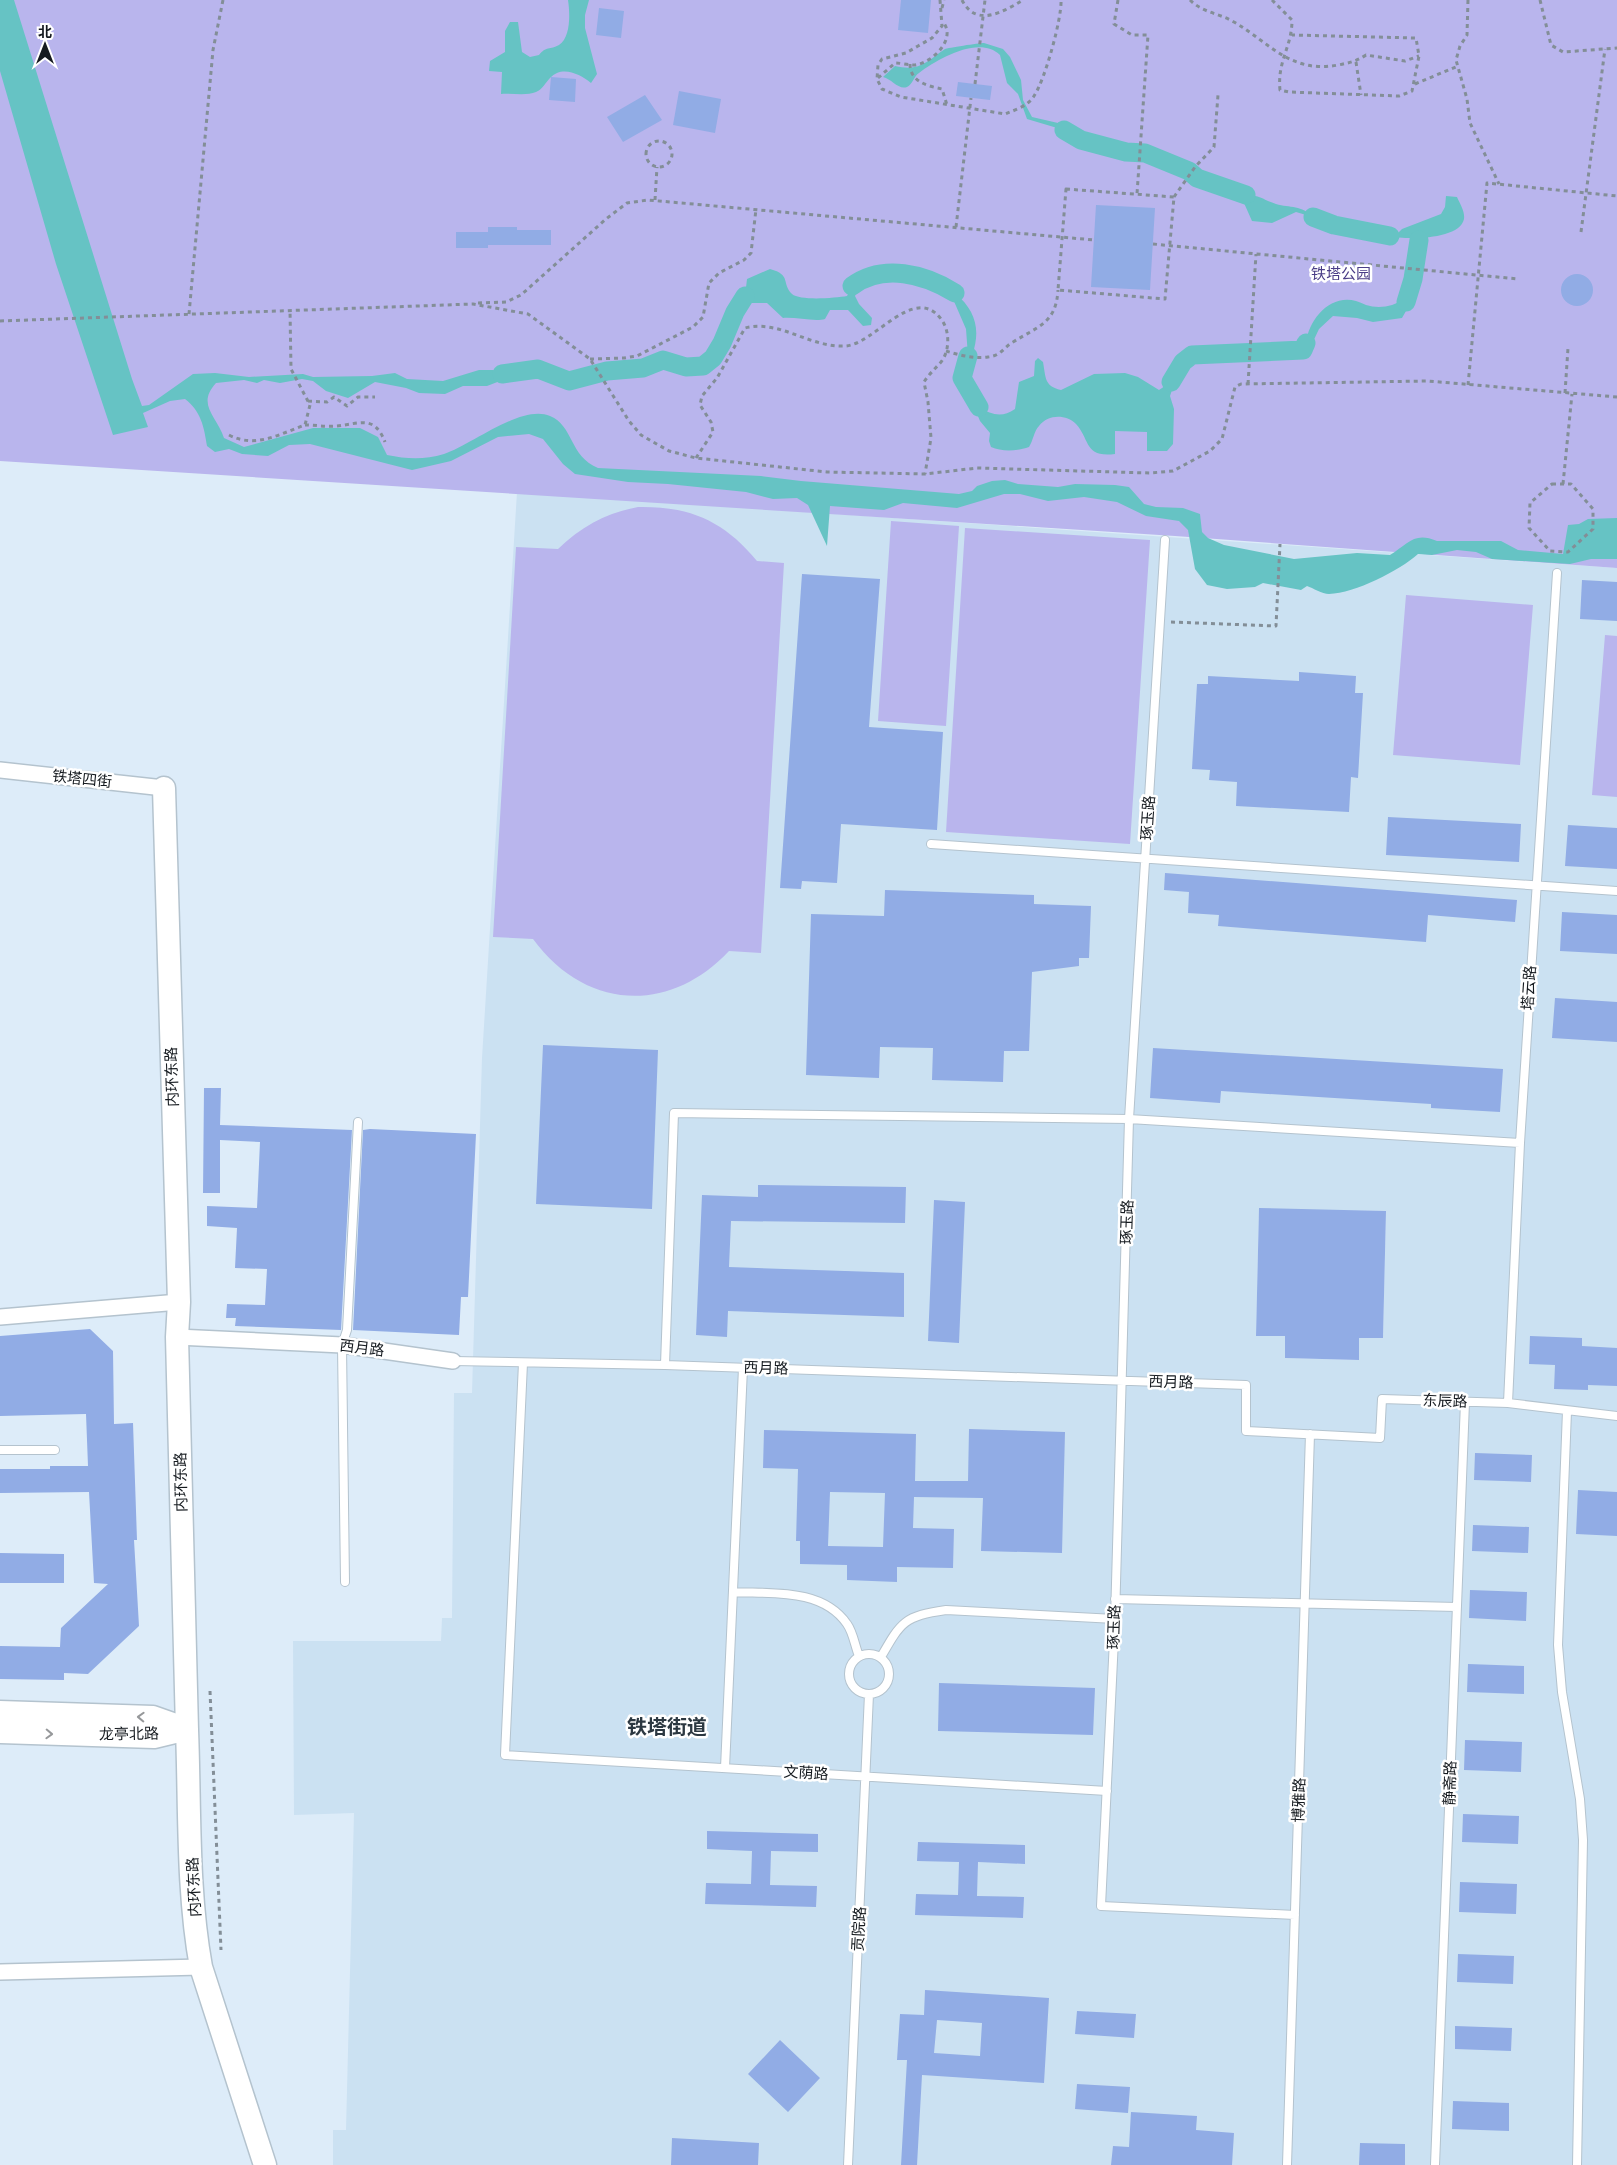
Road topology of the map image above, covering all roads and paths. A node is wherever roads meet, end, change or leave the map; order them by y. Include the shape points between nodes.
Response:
1 (223, 0) edge
2 (942, 0) edge
3 (962, 0) edge
4 (985, 0) edge
5 (1023, 0) edge
6 (1061, 0) edge
7 (1118, 0) edge
8 (1190, 0) edge
9 (1272, 0) edge
10 (1468, 0) edge
11 (1540, 0) edge
12 (984, 15) junction
13 (942, 22) junction
14 (1292, 34) junction
15 (1617, 48) edge
16 (1605, 49) junction
17 (1284, 56) junction
18 (1419, 56) junction
19 (1356, 62) junction
20 (910, 64) junction
21 (1458, 66) junction
22 (877, 79) junction
23 (975, 84) dead end
24 (1414, 84) junction
25 (1361, 95) junction
26 (1218, 96) dead end
27 (971, 98) dead end
28 (947, 105) junction
29 (970, 107) junction
30 (657, 167) junction
31 (1500, 184) junction
32 (1585, 193) junction
33 (1137, 194) junction
34 (1617, 196) edge
35 (1174, 197) junction
36 (655, 200) junction
37 (756, 209) junction
38 (956, 227) junction
39 (1581, 232) dead end
40 (1060, 237) junction
41 (1094, 240) dead end
42 (1153, 244) dead end
43 (1171, 246) junction
44 (1256, 254) junction
45 (1478, 275) junction
46 (1518, 279) dead end
47 (1058, 290) junction
48 (473, 304) junction
49 (290, 310) junction
50 (189, 314) junction
51 (0, 321) edge
52 (1568, 348) dead end
53 (946, 351) junction
54 (590, 359) junction
55 (1248, 384) junction
56 (1468, 385) junction
57 (1565, 393) junction
58 (1572, 394) junction
59 (375, 397) dead end
60 (1617, 397) edge
61 (308, 401) junction
62 (305, 425) junction
63 (229, 435) dead end
64 (385, 442) dead end
65 (696, 458) junction
66 (925, 474) junction
67 (1564, 484) junction
68 (1165, 540) dead end
69 (1280, 544) dead end
70 (1557, 573) dead end
71 (1160, 622) junction
72 (0, 770) edge
73 (164, 788) joint
74 (931, 844) dead end
75 (1145, 858) junction
76 (1536, 886) junction
77 (1617, 891) edge
78 (1130, 1120) junction
79 (358, 1122) dead end
80 (1520, 1143) junction
81 (179, 1302) junction
82 (0, 1317) edge
83 (177, 1337) junction
84 (342, 1345) junction
85 (453, 1361) joint
86 (523, 1363) junction
87 (665, 1365) junction
88 (743, 1368) junction
89 (1122, 1380) junction
90 (1466, 1402) junction
91 (1508, 1402) junction
92 (1566, 1411) junction
93 (1617, 1416) edge
94 (1310, 1434) junction
95 (0, 1450) edge
96 (55, 1450) dead end
97 (345, 1582) dead end
98 (733, 1592) junction
99 (1115, 1598) junction
100 (1305, 1604) junction
101 (1457, 1607) junction
102 (1115, 1619) junction
103 (859, 1656) junction
104 (881, 1657) junction
105 (210, 1691) dead end
106 (869, 1694) junction
107 (0, 1712) edge
108 (187, 1729) junction
109 (0, 1732) edge
110 (725, 1768) junction
111 (866, 1776) junction
112 (1107, 1791) junction
113 (1295, 1915) junction
114 (221, 1955) dead end
115 (200, 1967) junction
116 (0, 1972) edge
117 (265, 2165) edge
118 (848, 2165) edge
119 (1287, 2165) edge
120 (1435, 2165) edge
121 (1577, 2165) edge

1 - 50 path via 213,50
2 - 13 path
3 - 12 path via 966,10
4 - 12 path
5 - 12 path via 1004,11
6 - 29 path via 1060,20 1034,97 1005,114
7 - 33 path via 1114,24 1132,35 1148,35
8 - 17 path via 1199,9 1233,21
9 - 14 path via 1292,20
10 - 21 path via 1468,35 1460,46 1456,60
11 - 16 path via 1551,45 1564,52
12 - 23 path
13 - 20 path via 947,37 939,52 924,62
13 - 22 path via 932,38 906,53 882,59
14 - 17 path
14 - 18 path via 1416,38
15 - 16 path
16 - 32 path
17 - 19 path via 1308,67
17 - 25 path via 1278,72 1280,90
18 - 19 path via 1405,60 1366,55
18 - 24 path
19 - 25 path
20 - 22 path via 895,63
20 - 28 path via 910,70 918,80 942,89
21 - 24 path
21 - 31 path via 1468,99 1470,123
22 - 28 path via 882,89 901,97
24 - 25 path via 1412,90 1398,96
26 - 35 path via 1214,147
27 - 29 path
28 - 29 path
29 - 38 path
30 - 30 path via 650,163 646,152 654,142 663,141 670,147 672,156 669,164
30 - 36 path
31 - 32 path
31 - 45 path via 1488,183
32 - 34 path
32 - 39 path
33 - 35 path
33 - 40 path via 1066,189
35 - 43 path
36 - 37 path
36 - 48 path via 627,203 521,296 506,302
37 - 38 path
37 - 54 path via 751,253 719,272 709,283 703,317 693,327 637,356
38 - 40 path
40 - 41 path
40 - 47 path
42 - 43 path
43 - 44 path
43 - 47 path via 1165,299
44 - 45 path
44 - 55 path
45 - 46 path
45 - 56 path
47 - 53 path via 1057,302 1046,324 1011,343 1005,350 990,357 963,356
48 - 49 path
48 - 54 path via 528,314
49 - 50 path
49 - 61 path via 291,369
50 - 51 path
52 - 57 path
53 - 65 path via 947,329 941,318 917,308 905,310 864,340 846,346 811,342 768,325 746,328 717,378 702,396 700,404 713,432
53 - 66 path via 942,361 929,372 924,382 931,438
54 - 65 path via 641,436 669,451
55 - 56 path via 1428,381
55 - 66 path via 1235,387 1222,440 1210,451 1173,471 977,468
56 - 57 path
57 - 58 path
58 - 60 path
58 - 67 path
59 - 61 path via 358,397 347,406 334,397 327,402
61 - 62 path
62 - 63 path via 259,442 242,441
62 - 64 path via 337,426 365,421 374,426
65 - 66 path via 827,472
67 - 67 path via 1571,484 1593,509 1593,529 1568,552 1550,551 1529,528 1530,503 1552,484
68 - 71 lane, 琢玉路
69 - 71 path via 1276,626
70 - 76 lane, 塔云路
71 - 75 lane, 琢玉路
72 - 73 street, 铁塔四街
73 - 81 street, 内环东路
74 - 75 lane
75 - 76 lane
75 - 78 lane, 琢玉路
76 - 77 lane
76 - 80 lane, 塔云路
78 - 80 lane
78 - 87 lane via 674,1113
78 - 89 lane, 琢玉路
79 - 84 lane via 347,1330
80 - 91 lane, 塔云路
81 - 82 street
81 - 83 street, 内环东路
83 - 84 street, 西月路
83 - 108 street, 内环东路
84 - 85 street, 西月路
84 - 97 lane
85 - 86 lane, 西月路
86 - 87 lane, 西月路
86 - 110 lane, 文荫路 via 505,1755
87 - 88 lane, 西月路
88 - 89 lane, 西月路
88 - 98 lane
89 - 94 lane, 西月路 via 1246,1385 1246,1431
89 - 99 lane, 琢玉路
90 - 91 lane, 东辰路
90 - 94 lane, 东辰路 via 1382,1399 1380,1438
90 - 101 lane, 静斋路
91 - 92 lane, 东辰路
92 - 93 lane, 东辰路
92 - 121 lane via 1558,1645 1583,1840
94 - 100 lane, 博雅路
95 - 96 lane
98 - 103 lane via 789,1595 816,1600 834,1608 848,1625
98 - 110 lane
99 - 100 lane
99 - 102 lane, 琢玉路
100 - 101 lane
100 - 113 lane, 博雅路
101 - 120 lane, 静斋路
102 - 104 lane via 946,1610 921,1614 906,1620 896,1630
102 - 112 lane, 琢玉路
103 - 104 lane via 874,1654
103 - 106 lane via 849,1668 850,1682 859,1692
104 - 106 lane via 889,1669 888,1682 880,1691
105 - 114 path
106 - 111 lane, 贡院路
108 -> 107 street, 龙亭北路 via 153,1717
109 -> 108 street, 龙亭北路 via 154,1737
108 - 115 street, 内环东路 via 192,1875
110 - 111 lane, 文荫路
111 - 112 lane, 文荫路
111 - 118 lane, 贡院路
112 - 113 lane, 琢玉路 via 1101,1906
113 - 119 lane, 博雅路
115 - 116 street
115 - 117 street, 内环东路

